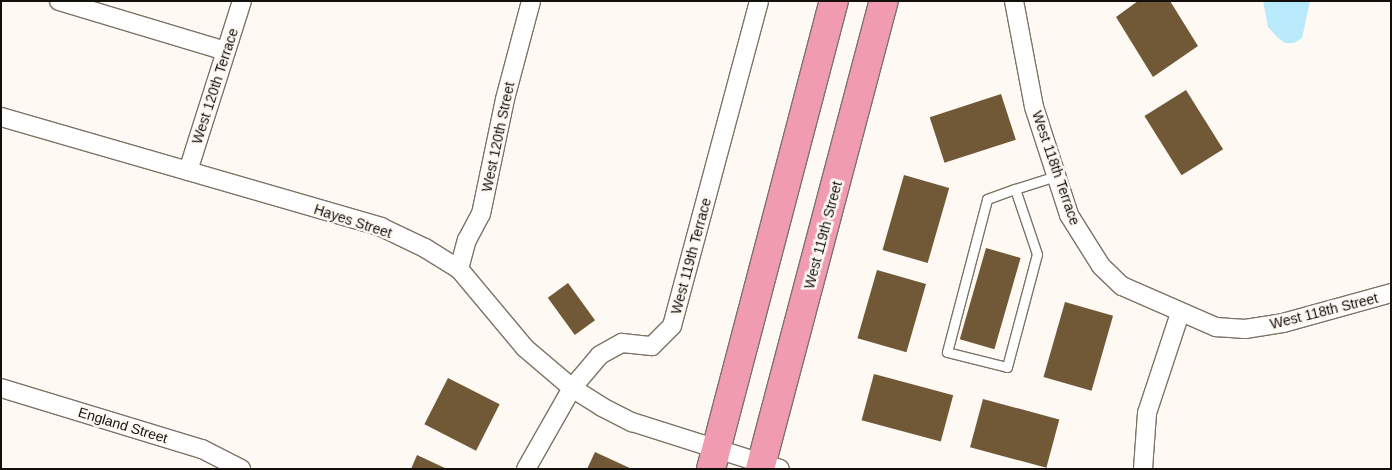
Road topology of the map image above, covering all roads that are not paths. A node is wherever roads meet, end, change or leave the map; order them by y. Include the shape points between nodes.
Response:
1 (58, 1) edge
2 (242, 1) edge
3 (531, 1) edge
4 (759, 1) edge
5 (834, 1) edge
6 (884, 1) edge
7 (1014, 1) edge
8 (226, 51) junction
9 (1, 117) edge
10 (188, 172) junction
11 (1056, 176) junction
12 (1015, 189) junction
13 (458, 269) junction
14 (1391, 293) edge
15 (1180, 313) junction
16 (1, 388) edge
17 (572, 388) junction
18 (714, 459) edge
19 (767, 467) edge
20 (241, 469) edge
21 (526, 469) edge
22 (1142, 469) edge

1 - 8 street
2 - 8 street, West 120th Terrace
3 - 13 street, West 120th Street via 505,99 481,214 467,240
4 - 17 street, West 119th Terrace via 672,326 652,346 622,343 600,355
5 - 18 main road
6 - 19 main road, West 119th Street
7 - 11 street, West 118th Terrace via 1034,107
8 - 10 street, West 120th Terrace
9 - 10 street, Hayes Street
10 - 13 street, Hayes Street via 381,227 425,248
11 - 12 lane
11 - 15 street, West 118th Terrace via 1069,215 1101,266 1122,286
12 - 12 lane via 987,199 947,352 1007,367 1037,254
13 - 17 street, Hayes Street via 525,348
14 - 15 street, West 118th Street via 1283,323 1245,329 1216,327
15 - 22 street via 1147,413
16 - 20 street, England Street via 202,449
17 - 18 street, Hayes Street via 632,422
17 - 21 street, West 119th Terrace
18 - 19 street, Hayes Street

